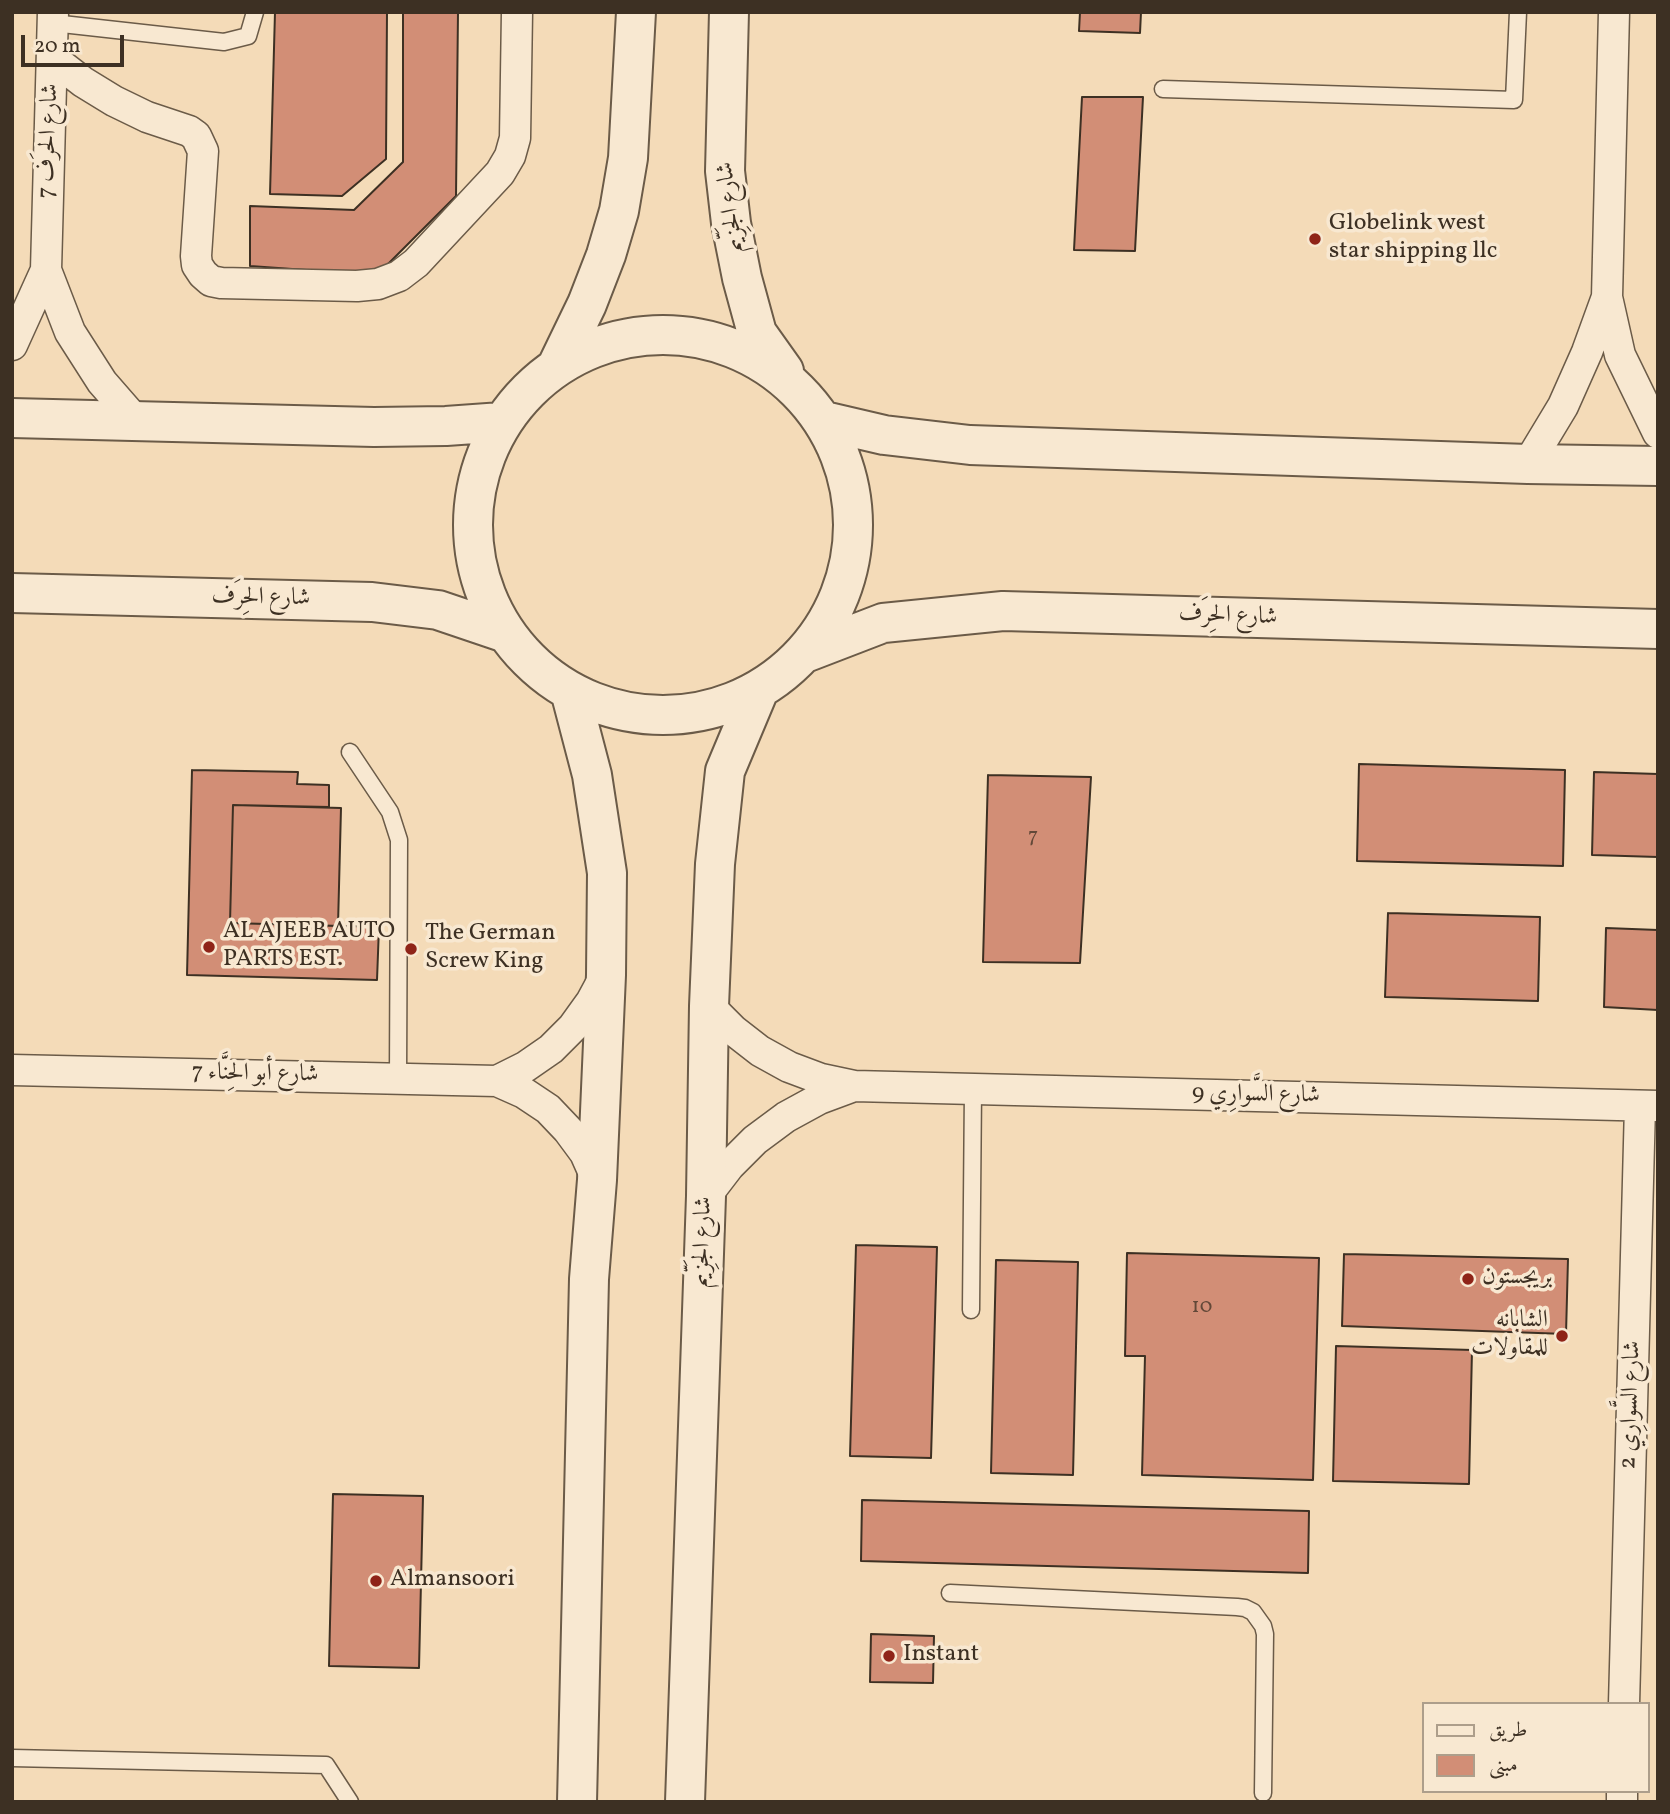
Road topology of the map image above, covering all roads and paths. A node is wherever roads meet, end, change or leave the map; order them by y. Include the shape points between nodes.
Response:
1 (255, 12) edge
2 (517, 12) edge
3 (636, 12) edge
4 (729, 12) edge
5 (1518, 12) edge
6 (1614, 12) edge
7 (53, 18) edge
8 (52, 58) junction
9 (1163, 89) dead end
10 (46, 270) junction
11 (1607, 297) junction
12 (12, 345) edge
13 (558, 366) junction
14 (795, 387) junction
15 (12, 418) edge
16 (136, 421) junction
17 (824, 421) junction
18 (502, 422) junction
19 (1658, 433) edge
20 (1528, 464) junction
21 (1658, 466) edge
22 (12, 593) edge
23 (1658, 629) edge
24 (506, 633) junction
25 (805, 653) junction
26 (759, 690) junction
27 (569, 691) junction
28 (350, 752) dead end
29 (606, 975) junction
30 (709, 1006) junction
31 (12, 1070) edge
32 (398, 1079) junction
33 (498, 1081) junction
34 (855, 1086) junction
35 (973, 1089) junction
36 (1649, 1106) edge
37 (597, 1180) junction
38 (706, 1196) junction
39 (971, 1310) dead end
40 (950, 1593) dead end
41 (1624, 1702) edge
42 (12, 1758) edge
43 (1264, 1793) dead end
44 (350, 1802) edge
45 (577, 1802) edge
46 (685, 1802) edge

1 - 7 lane via 248,36 224,42
2 - 8 street via 515,138 510,156 500,173 416,264 379,284 211,281 197,265 196,256 202,152 196,136 114,101
3 - 13 street via 628,158 619,211 587,304
4 - 14 street, شارع الجَزِّيم via 725,171 731,223 757,333
5 - 9 lane via 1514,100
6 - 11 street
7 - 8 street, شارع الحرَف 7
8 - 10 street, شارع الحرَف 7
10 - 12 street, شارع الحرَف 7
10 - 16 street, شارع الحرَف 7 via 70,332 102,382
11 - 19 street via 1620,355
11 - 20 street via 1563,406
13 - 14 street via 596,347 638,336 680,335 722,344 761,361
13 - 18 street via 527,391
14 - 17 street
15 - 16 street
16 - 18 street via 374,427
17 - 20 street via 884,435 970,445
17 - 25 street via 843,458 854,540 846,581 829,619
18 - 24 street via 479,472 471,528 481,583
20 - 21 street
22 - 24 street, شارع الحِرَف via 372,602 438,610
23 - 25 street, شارع الحِرَف via 1003,611 883,623
24 - 27 street via 534,665
25 - 26 street
26 - 27 street via 713,708 665,715 616,709
26 - 30 street, شارع الجَزِّيم via 725,771 715,863
27 - 29 street via 592,775 607,873
28 - 32 lane via 390,811 399,840
29 - 33 street, شارع أبو الحِنَّاء 7 via 592,1002 551,1049
29 - 37 street
30 - 34 street, شارع السَّوارِي 9 via 733,1030 779,1062 821,1079
30 - 38 street, شارع الجَزِّيم
31 - 32 street, شارع أبو الحِنَّاء 7
32 - 33 street, شارع أبو الحِنَّاء 7
33 - 37 street, شارع أبو الحِنَّاء 7 via 555,1116 584,1153
34 - 35 street, شارع السَّوارِي 9
34 - 38 street, شارع السَّوارِي 9 via 786,1117 755,1140
35 - 36 street, شارع السَّوارِي 9
35 - 39 lane
36 - 41 street, شارع السَّوارِي 2
37 - 45 street via 589,1279
38 - 46 street, شارع الجَزِّيم
40 - 43 lane via 1237,1607 1253,1612 1265,1634
42 - 44 lane via 326,1765

